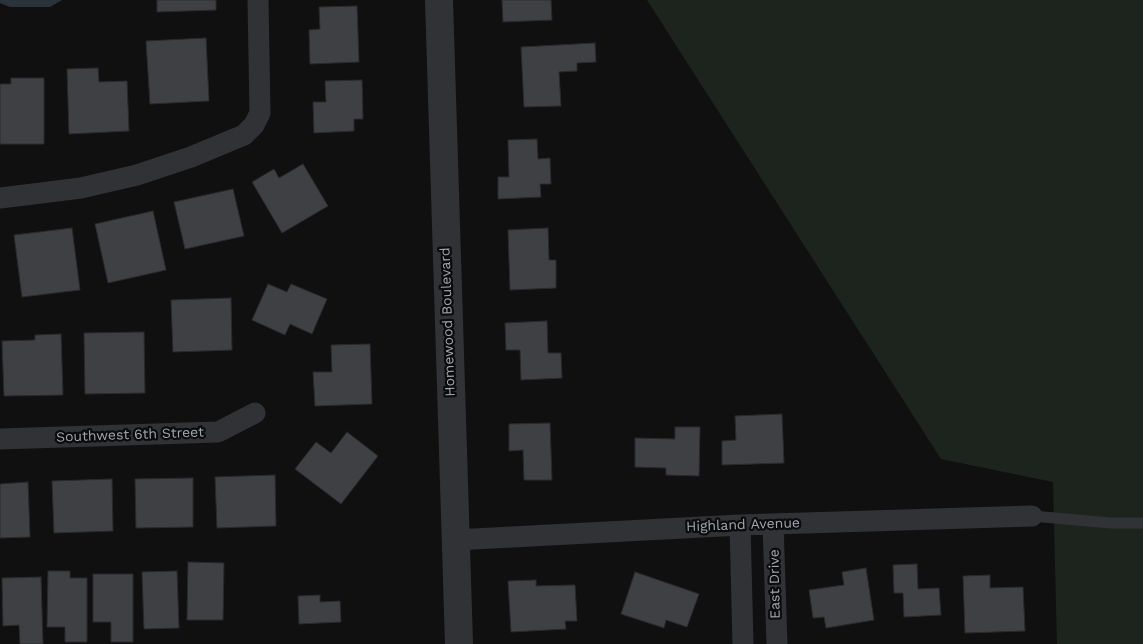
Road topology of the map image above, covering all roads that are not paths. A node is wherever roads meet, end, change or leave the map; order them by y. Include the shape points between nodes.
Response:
1 (258, 0) edge
2 (439, 0) edge
3 (0, 198) edge
4 (255, 413) dead end
5 (0, 439) edge
6 (1032, 516) joint
7 (1143, 523) edge
8 (773, 524) junction
9 (740, 525) junction
10 (455, 540) junction
11 (459, 644) edge
12 (743, 644) edge
13 (776, 644) edge

1 - 3 street via 260,113 244,135 137,175 81,188
2 - 10 street, Homewood Boulevard
4 - 5 street, Southwest 6th Street via 218,432
6 - 7 lane
6 - 8 street, Highland Avenue
8 - 9 street, Highland Avenue
8 - 13 street, East Drive
9 - 10 street, Highland Avenue
9 - 12 street
10 - 11 street, Homewood Boulevard

